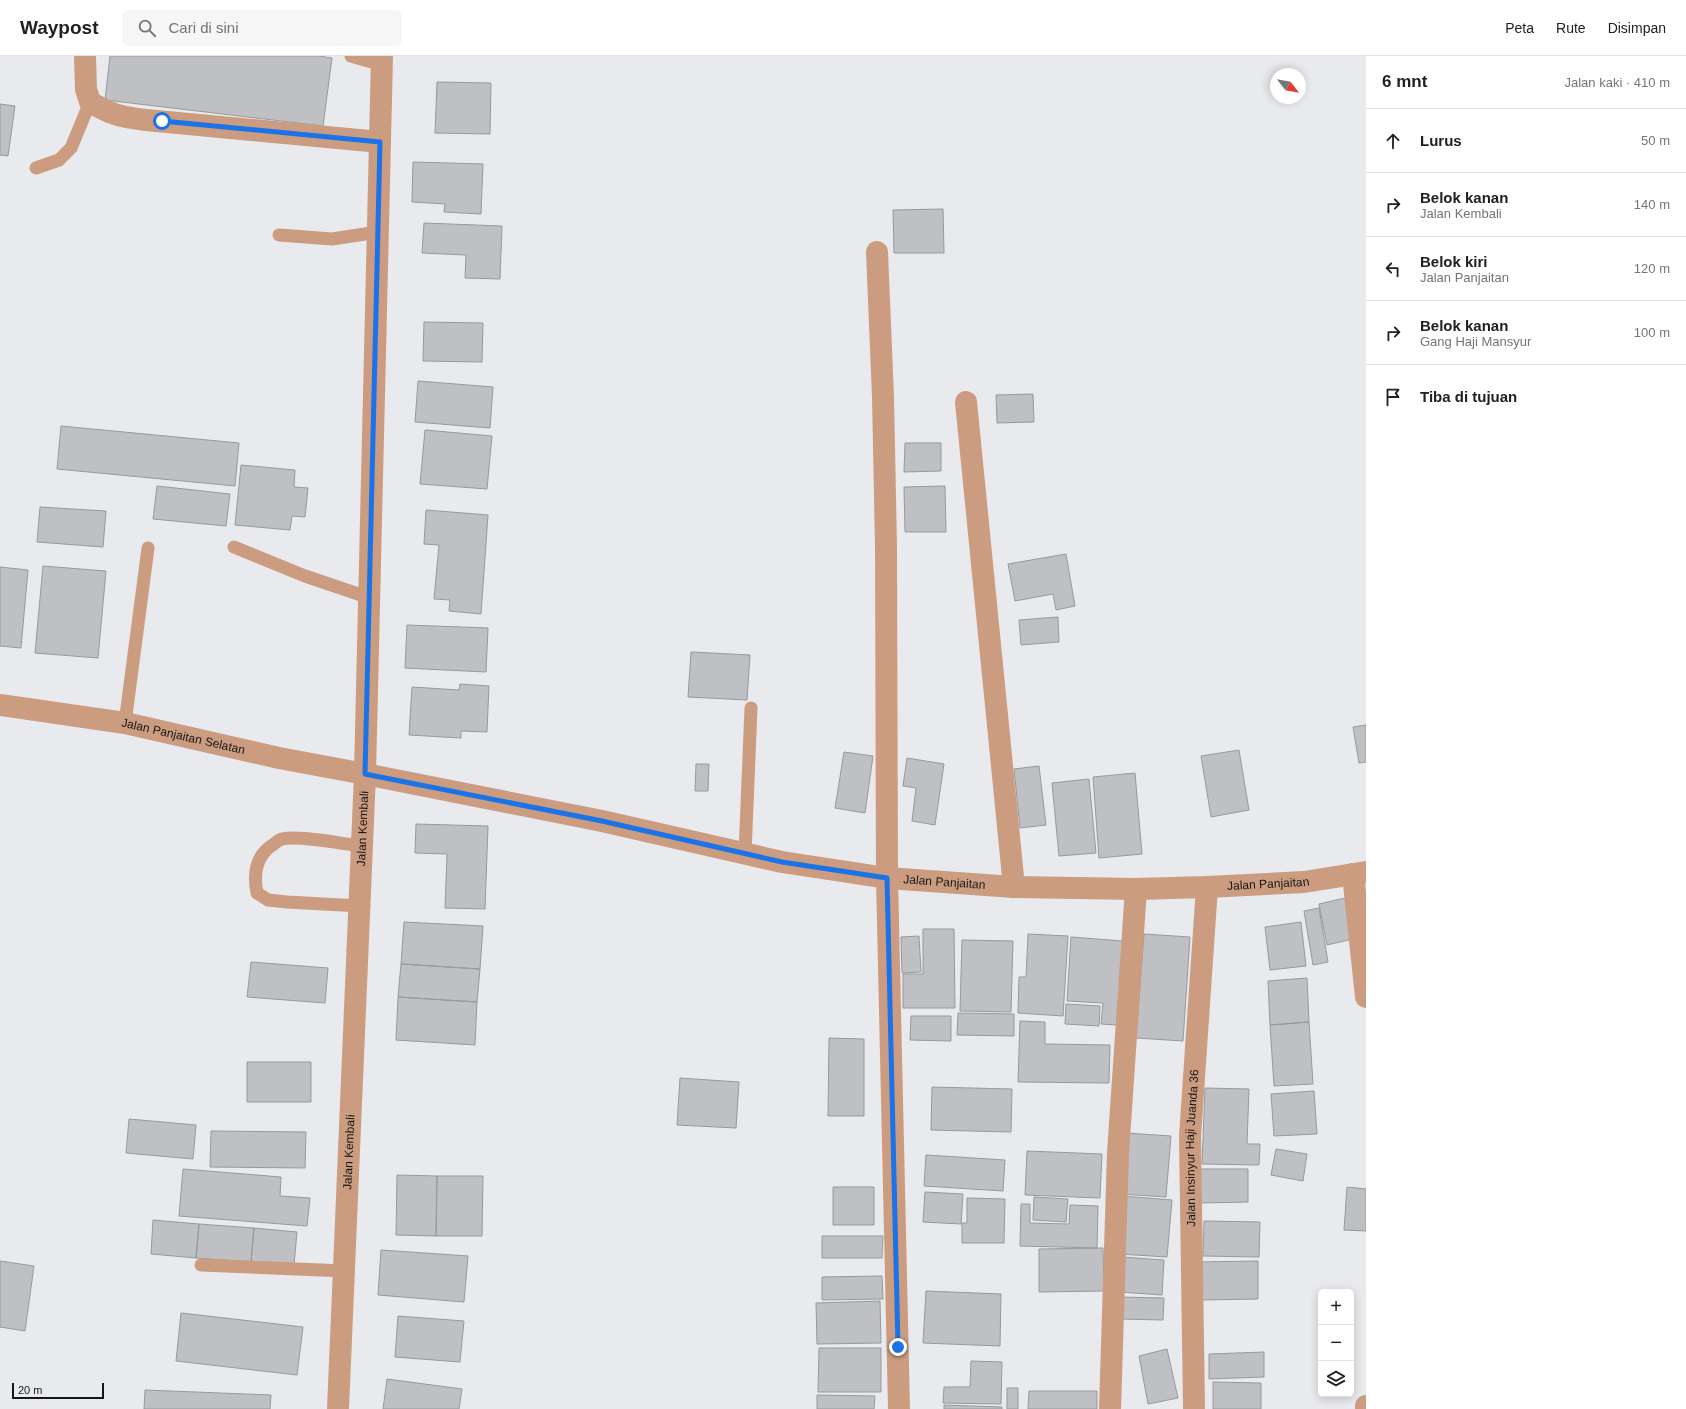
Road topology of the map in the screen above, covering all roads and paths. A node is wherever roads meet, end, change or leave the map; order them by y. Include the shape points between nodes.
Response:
1 (85, 56) edge
2 (351, 56) edge
3 (382, 61) edge
4 (90, 102) junction
5 (380, 142) junction
6 (36, 168) dead end
7 (378, 232) junction
8 (279, 235) dead end
9 (877, 252) dead end
10 (966, 402) dead end
11 (234, 547) dead end
12 (148, 548) dead end
13 (370, 598) junction
14 (0, 705) edge
15 (751, 708) dead end
16 (125, 723) junction
17 (365, 774) junction
18 (362, 846) junction
19 (745, 854) junction
20 (1360, 873) edge
21 (887, 878) junction
22 (1014, 887) junction
23 (1207, 888) junction
24 (1136, 889) junction
25 (360, 906) junction
26 (1366, 997) edge
27 (201, 1265) dead end
28 (345, 1271) junction
29 (1366, 1406) edge
30 (338, 1409) edge
31 (899, 1409) edge
32 (1110, 1409) edge
33 (1194, 1409) edge
34 (1366, 1409) edge

1 - 4 street via 86,89
2 - 3 lane
3 - 5 street, Jalan Kembali
4 - 5 street via 107,112 124,117
4 - 6 lane via 71,148 59,160
5 - 7 street, Jalan Kembali
7 - 8 lane via 332,238
7 - 13 street, Jalan Kembali
9 - 21 street via 886,546
10 - 22 street
11 - 13 lane via 305,576
12 - 16 lane
13 - 17 street, Jalan Kembali
14 - 16 street, Jalan Panjaitan Selatan
15 - 19 lane
16 - 17 street, Jalan Panjaitan Selatan via 279,758
17 - 18 street, Jalan Kembali
17 - 19 street, Jalan Panjaitan via 602,821
18 - 25 street, Jalan Kembali
18 - 25 lane via 298,838 281,839 266,849 257,862 255,883 257,893 268,900
19 - 21 street, Jalan Panjaitan
20 - 23 street, Jalan Panjaitan via 1304,882
20 - 26 street
21 - 22 street, Jalan Panjaitan
21 - 31 street
22 - 24 street, Jalan Panjaitan
23 - 24 street, Jalan Panjaitan
23 - 33 street, Jalan Insinyur Haji Juanda 36 via 1190,1136
24 - 32 street via 1118,1154
25 - 28 street, Jalan Kembali
27 - 28 lane
28 - 30 street, Jalan Kembali
29 - 34 street

